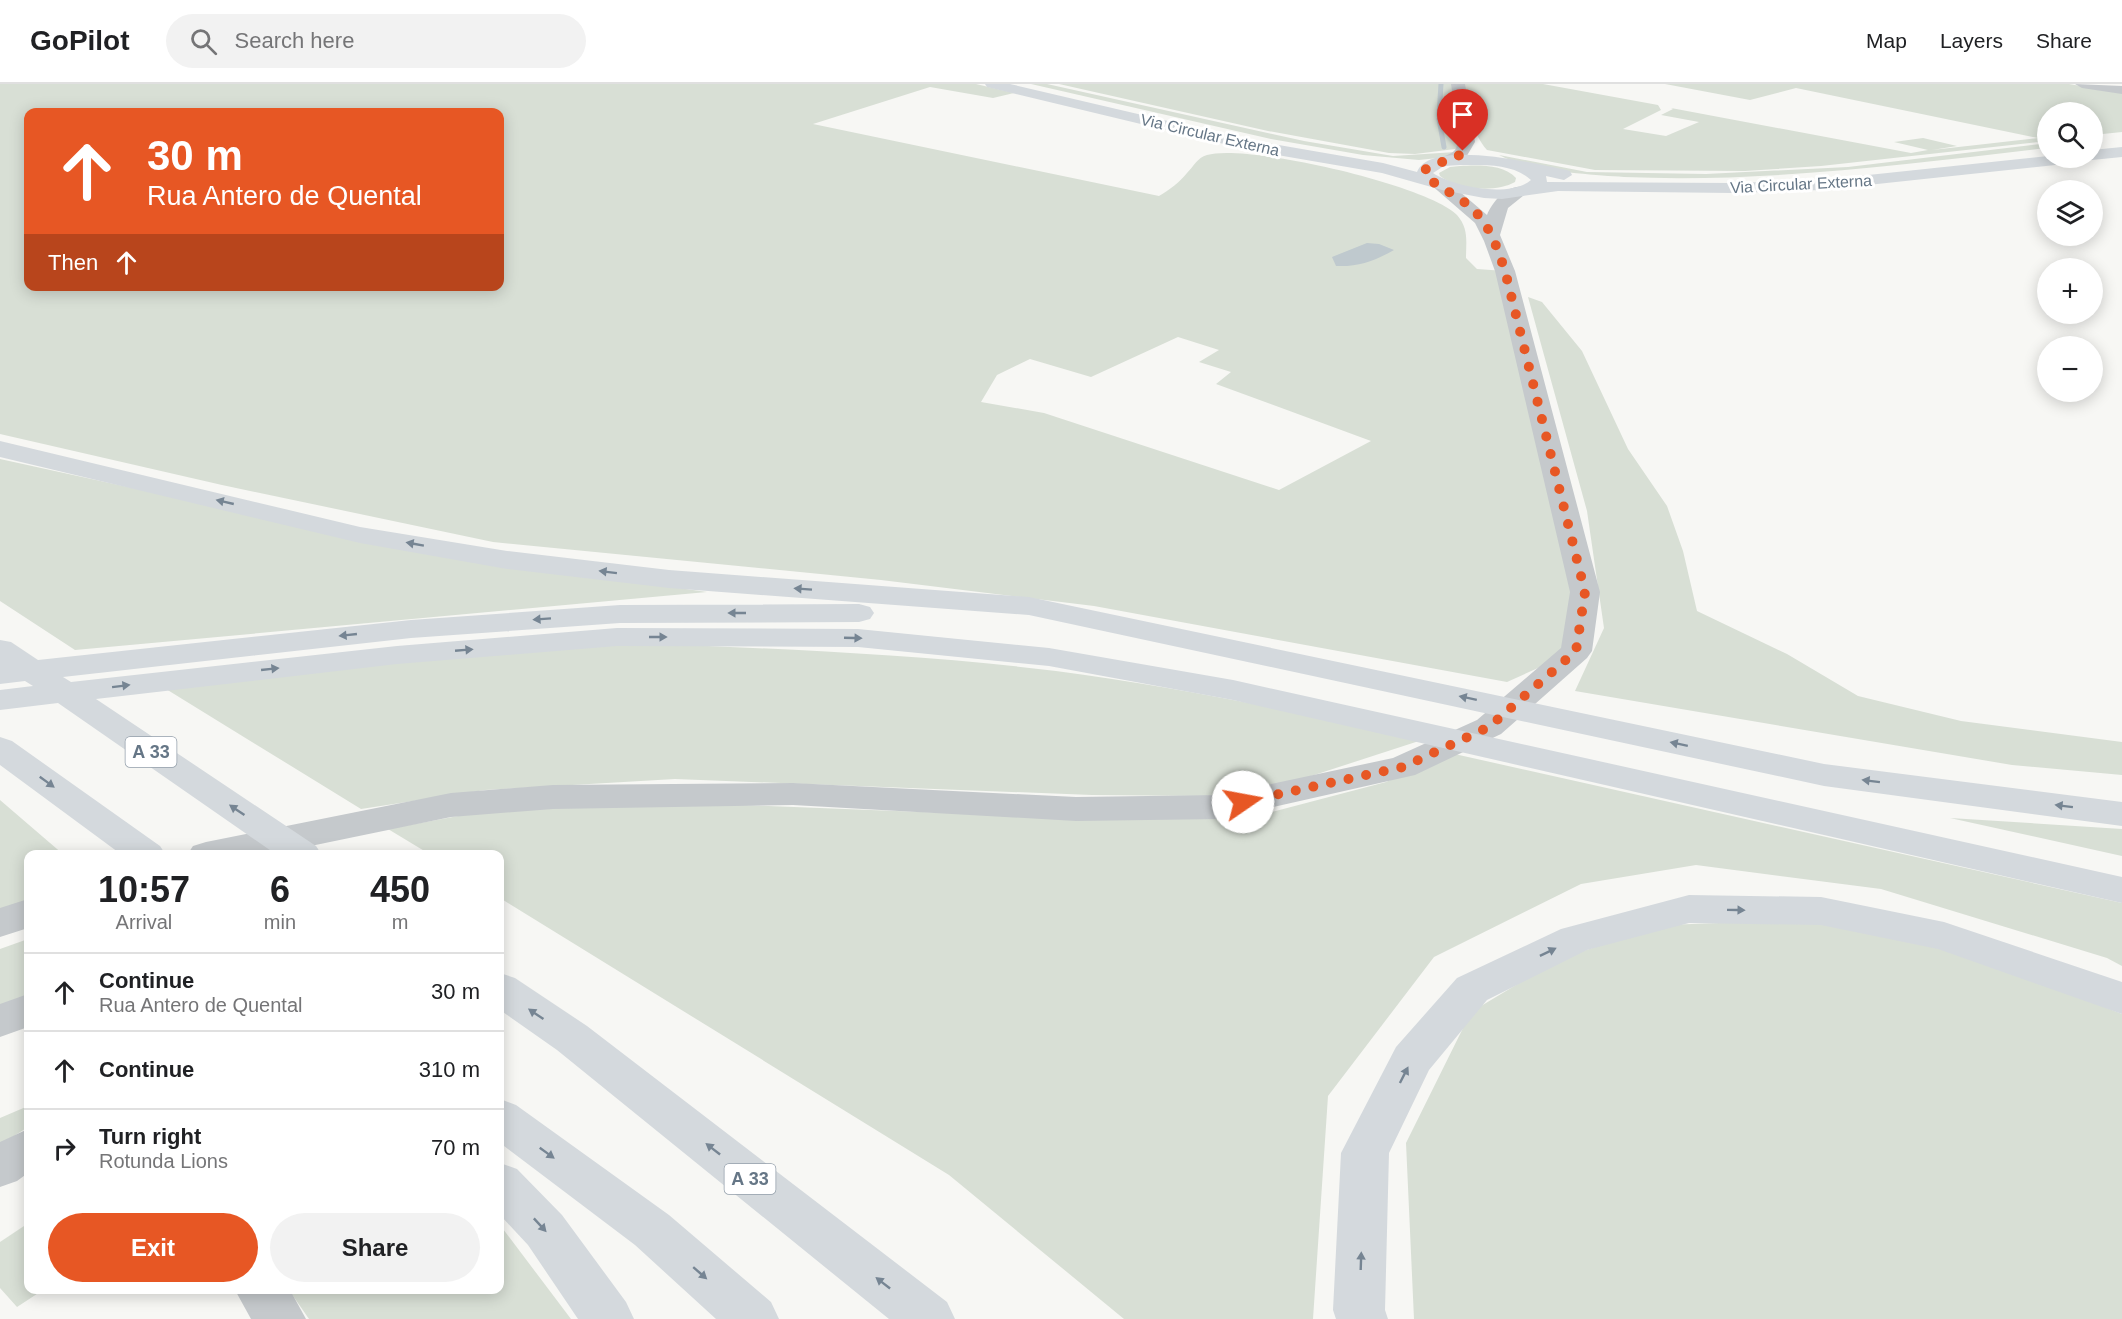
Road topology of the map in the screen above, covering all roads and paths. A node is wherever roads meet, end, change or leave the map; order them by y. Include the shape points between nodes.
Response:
1 (992, 84) edge
2 (1020, 84) edge
3 (1458, 84) edge
4 (2082, 84) edge
5 (2122, 90) edge
6 (1467, 142) junction
7 (2122, 143) edge
8 (2103, 146) edge
9 (2122, 152) edge
10 (2037, 153) edge
11 (2103, 154) edge
12 (1441, 162) junction
13 (2037, 162) edge
14 (1509, 164) junction
15 (1434, 182) junction
16 (1524, 190) junction
17 (1492, 234) junction
18 (0, 449) edge
19 (1172, 636) junction
20 (0, 649) edge
21 (0, 674) edge
22 (0, 700) edge
23 (0, 748) edge
24 (2122, 814) edge
25 (140, 850) edge
26 (230, 850) edge
27 (296, 850) edge
28 (2122, 890) edge
29 (24, 914) edge
30 (0, 922) edge
31 (504, 992) edge
32 (2122, 998) edge
33 (24, 1012) edge
34 (0, 1021) edge
35 (504, 1121) edge
36 (24, 1152) edge
37 (0, 1167) edge
38 (504, 1187) edge
39 (264, 1294) edge
40 (280, 1319) edge
41 (608, 1319) edge
42 (753, 1319) edge
43 (929, 1319) edge
44 (1362, 1319) edge

1 - 15 main road, Via Circular Externa via 1249,145 1383,168
2 - 12 main road, Via Circular Externa via 1312,150 1400,162
3 - 6 street
4 - 5 street
6 - 12 street via 1459,156
6 - 14 street
7 - 8 main road
9 - 11 main road
10 - 14 main road, Via Circular Externa via 1807,178 1722,181 1581,178
12 - 14 main road, Via Circular Externa
12 - 15 main road via 1425,170
13 - 16 main road, Via Circular Externa via 1821,185 1558,186
14 - 16 main road via 1536,174 1537,185
15 - 16 main road, Via Circular Externa via 1487,193
15 - 17 street via 1469,205
16 - 17 street via 1501,203
17 - 26 street via 1505,271 1585,592 1576,651 1489,727 1403,767 1220,807 1076,809 793,794 553,797 451,805
19 -> 18 main road via 1029,606 669,579 507,560 360,535
19 -> 21 main road via 884,613 620,614 411,628
24 -> 19 main road via 1824,775
27 -> 20 main road, A 33
22 -> 28 main road via 397,655 617,637 858,638 1049,657 1233,690
23 -> 25 main road
29 - 30 street
43 -> 31 main road, A 33 via 572,1038
44 -> 32 main road via 1359,1310 1365,1153 1412,1059 1472,989 1575,939 1689,909 1821,911 1944,936
33 - 34 street
35 -> 42 main road via 652,1230
36 - 37 street
38 -> 41 main road via 545,1230
39 - 40 street

